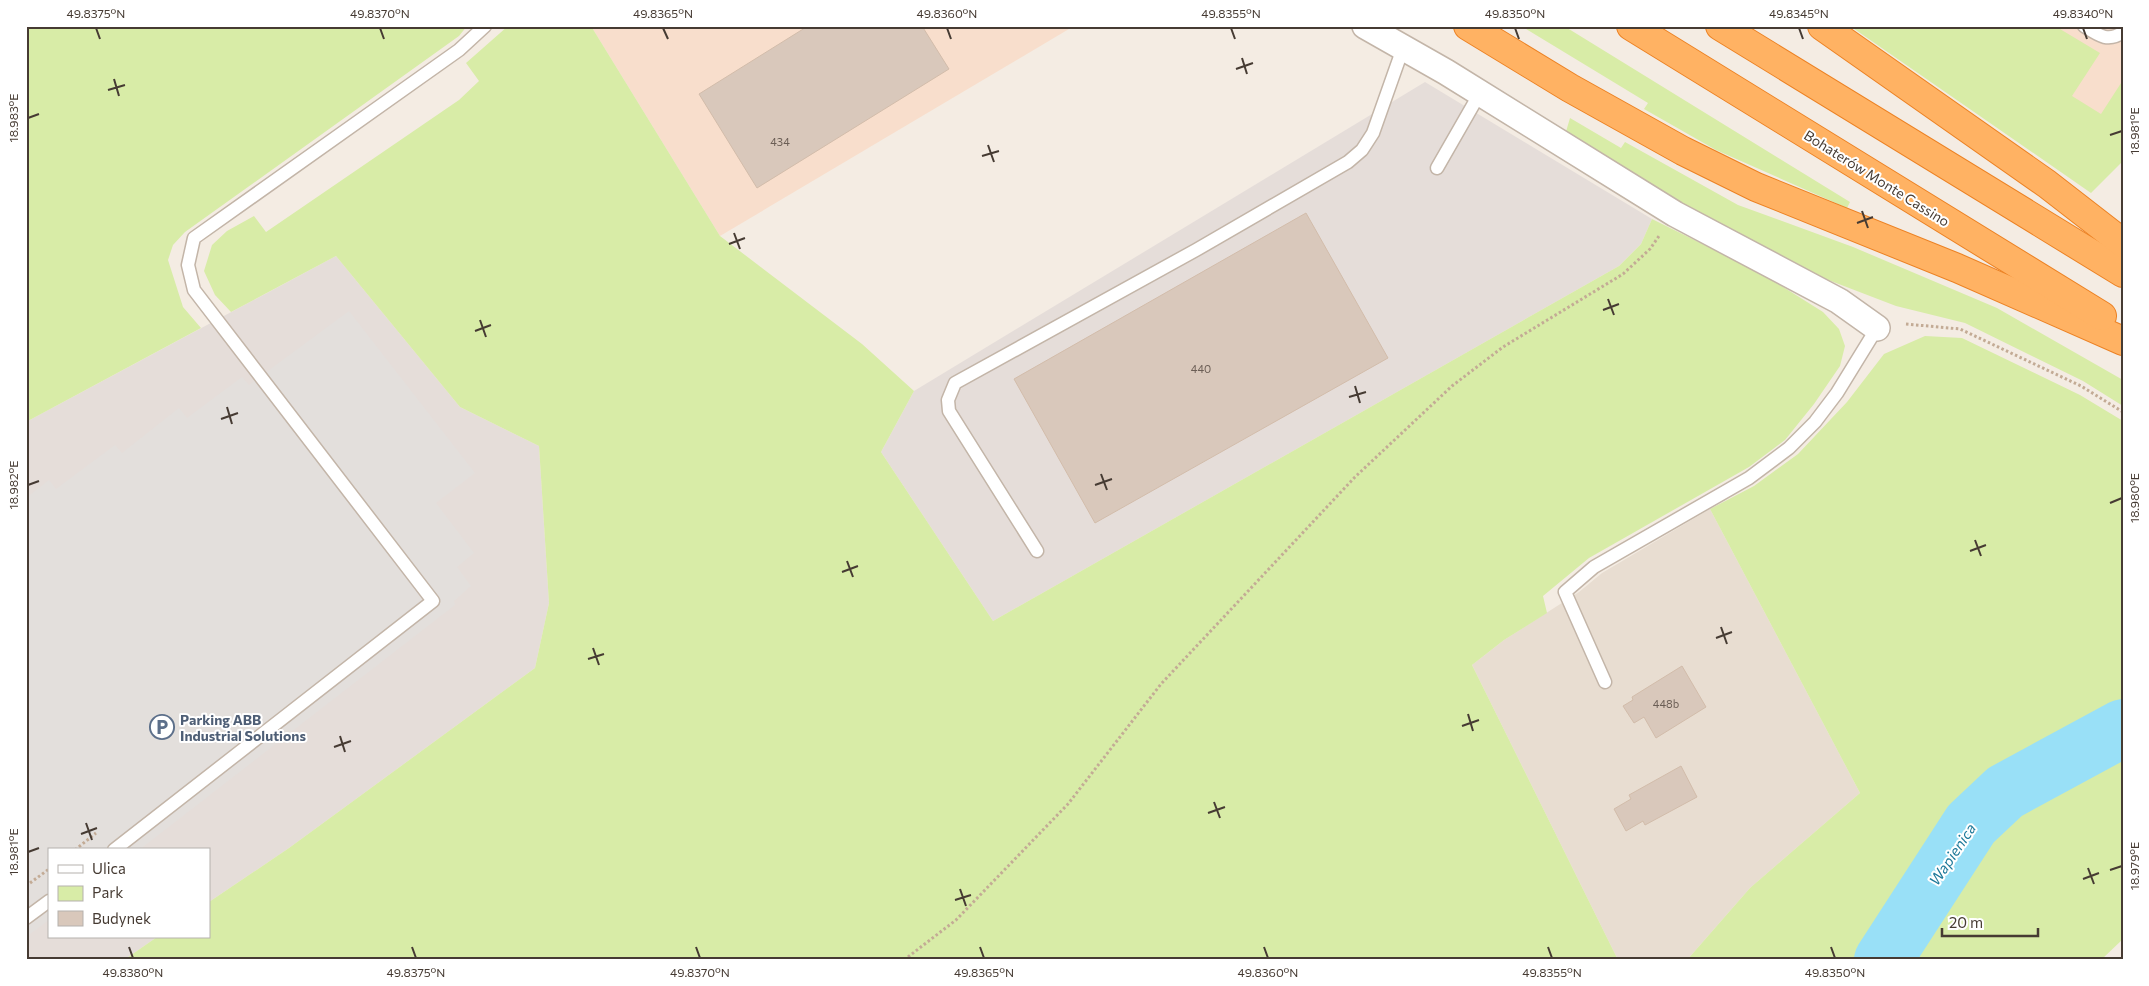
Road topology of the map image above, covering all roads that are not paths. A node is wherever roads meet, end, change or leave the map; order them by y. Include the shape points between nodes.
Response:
1 (485, 26) edge
2 (1365, 26) edge
3 (1468, 26) edge
4 (1631, 26) edge
5 (1720, 26) edge
6 (1822, 26) edge
7 (2084, 26) edge
8 (2123, 32) edge
9 (1403, 48) junction
10 (1480, 93) junction
11 (1437, 168) dead end
12 (2123, 243) edge
13 (2123, 273) edge
14 (1876, 328) joint
15 (2123, 329) edge
16 (2123, 341) edge
17 (1037, 551) dead end
18 (1605, 682) dead end
19 (117, 848) edge
20 (48, 902) edge
21 (26, 918) edge

1 - 19 lane via 459,50 194,238 188,265 194,290 433,601
2 - 9 street
3 - 16 highway via 1570,88 1756,187 1956,268
4 - 15 highway, Bohaterów Monte Cassino
5 - 13 highway
6 - 12 highway via 2047,184
7 - 8 lane via 2100,37 2112,38
9 - 10 street
9 - 17 lane via 1373,133 1362,150 1348,162 955,383 948,400 949,411
10 - 11 lane
10 - 14 street via 1675,214 1838,302
14 - 18 lane via 1837,393 1789,448 1749,478 1594,567 1565,592
20 - 21 lane

